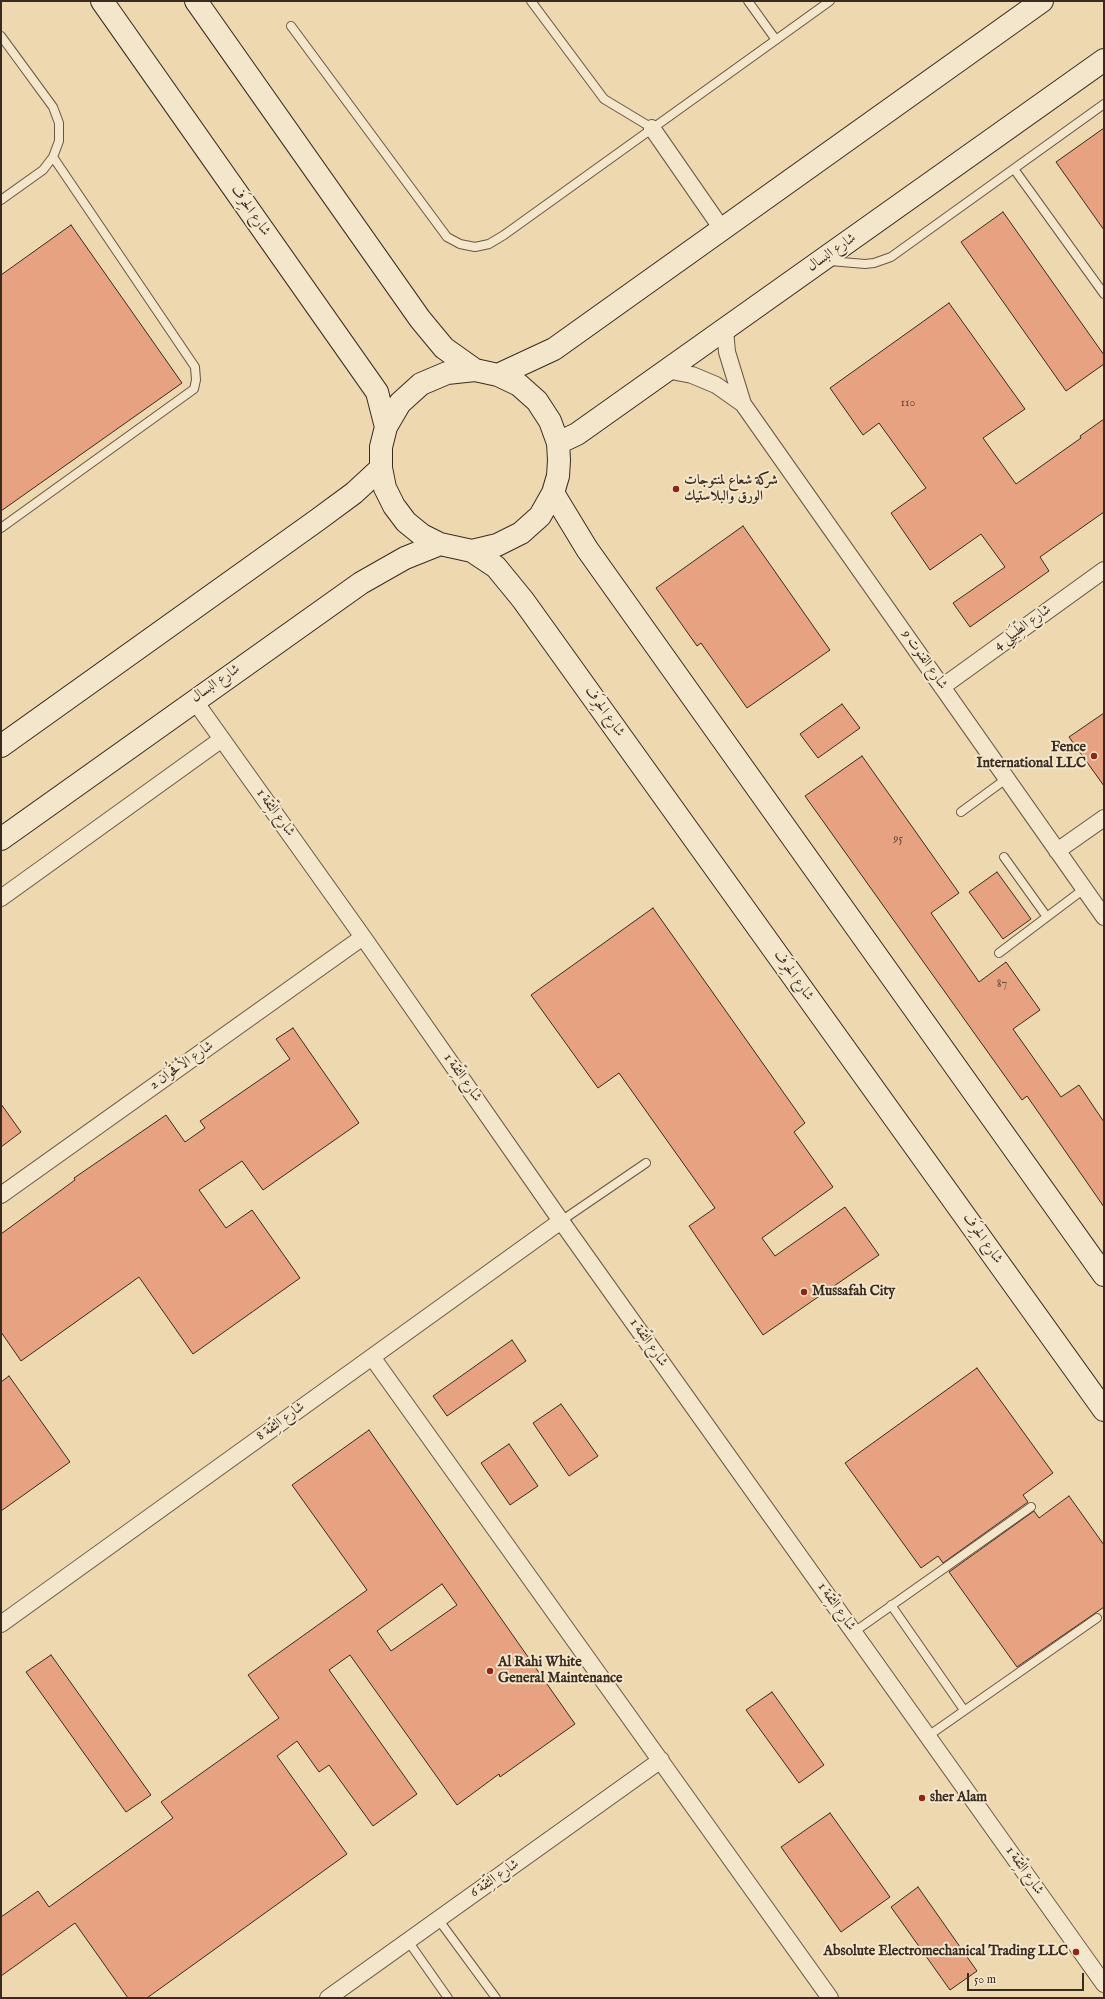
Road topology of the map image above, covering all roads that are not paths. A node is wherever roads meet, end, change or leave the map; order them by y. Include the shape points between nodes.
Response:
1 (102, 1) edge
2 (196, 1) edge
3 (531, 1) edge
4 (748, 1) edge
5 (830, 1) edge
6 (1042, 1) edge
7 (291, 26) dead end
8 (1, 36) edge
9 (776, 40) junction
10 (1104, 60) edge
11 (1104, 104) edge
12 (652, 128) junction
13 (53, 157) junction
14 (1014, 169) junction
15 (1, 200) edge
16 (722, 229) junction
17 (823, 260) junction
18 (1104, 294) edge
19 (725, 330) junction
20 (475, 370) junction
21 (666, 370) junction
22 (498, 375) junction
23 (743, 404) junction
24 (386, 427) junction
25 (558, 443) junction
26 (381, 468) junction
27 (554, 493) junction
28 (1, 528) edge
29 (440, 544) junction
30 (472, 551) junction
31 (1104, 570) edge
32 (942, 687) junction
33 (194, 700) junction
34 (222, 739) junction
35 (1, 746) edge
36 (1006, 779) junction
37 (960, 812) dead end
38 (1104, 818) edge
39 (1, 839) edge
40 (1057, 851) junction
41 (1004, 857) dead end
42 (1084, 889) junction
43 (1, 898) edge
44 (1047, 917) junction
45 (1104, 917) edge
46 (363, 937) junction
47 (999, 953) dead end
48 (646, 1163) dead end
49 (1, 1195) edge
50 (561, 1221) junction
51 (1104, 1275) edge
52 (372, 1357) junction
53 (1104, 1410) edge
54 (1031, 1507) dead end
55 (891, 1605) junction
56 (1097, 1618) dead end
57 (1, 1624) edge
58 (854, 1632) junction
59 (964, 1710) junction
60 (928, 1736) junction
61 (662, 1760) junction
62 (438, 1919) junction
63 (408, 1941) junction
64 (1103, 1982) edge
65 (328, 1998) edge
66 (448, 1998) edge
67 (496, 1998) edge
68 (830, 1998) edge

1 - 24 street, شارع الحِرَف via 370,381 377,392
2 - 20 street via 420,318 444,348
3 - 12 lane via 604,99
4 - 9 lane
5 - 9 lane
6 - 16 street
7 - 12 lane via 447,237 460,244 475,247 489,244 504,235
8 - 13 lane via 53,107 59,123 59,141
9 - 12 lane
10 - 17 street, شارع البسال
11 - 14 lane
12 - 16 street
13 - 15 lane via 43,170
13 - 28 lane via 195,367 196,380 194,389
14 - 17 lane via 891,257 865,264
14 - 18 lane
16 - 22 street via 554,349
17 - 19 street, شارع البسال
19 - 21 street, شارع البسال
19 - 23 street, شارع القنوت 9 via 727,352
20 - 22 street
20 - 24 street via 447,373 421,384 400,403
21 - 23 street, شارع القنوت 9 via 692,375 716,385
21 - 25 street, شارع البسال via 577,434
22 - 25 street via 519,385 537,401 550,421
23 - 32 street, شارع القنوت 9
24 - 26 street via 381,447
25 - 27 street via 559,460
26 - 29 street via 385,488 406,522 422,535
26 - 35 street via 354,493 316,521
27 - 30 street via 540,516 521,534 497,545
27 - 51 street via 587,549
29 - 30 street
29 - 33 street, شارع البسال via 405,558 361,583
30 - 53 street, شارع الحِرَف via 496,567 523,600
31 - 32 street, شارع الطِّبَيلِي 4
32 - 36 street, شارع القنوت 9
33 - 34 street, شارع الثِّقة 1
33 - 39 street, شارع البسال
34 - 43 street
34 - 46 street, شارع الثِّقة 1
36 - 37 lane
36 - 40 street, شارع القنوت 9
38 - 40 street
40 - 42 street, شارع القنوت 9
41 - 44 lane
42 - 44 lane
42 - 45 street, شارع القنوت 9
44 - 47 lane
46 - 49 street, شارع الأقحُوان 2
46 - 50 street, شارع الثِّقة 1
48 - 50 lane
50 - 52 street, شارع الثِّقة 8
50 - 58 street, شارع الثِّقة 1
52 - 57 street, شارع الثِّقة 8
52 - 61 street
54 - 55 lane
55 - 58 lane
55 - 59 lane
56 - 59 lane
58 - 60 street, شارع الثِّقة 1
59 - 60 lane
60 - 64 street, شارع الثِّقة 1
61 - 62 street, شارع الثِّقة 6
61 - 68 street
62 - 63 street, شارع الثِّقة 6
62 - 67 lane
63 - 65 street, شارع الثِّقة 6
63 - 66 lane

